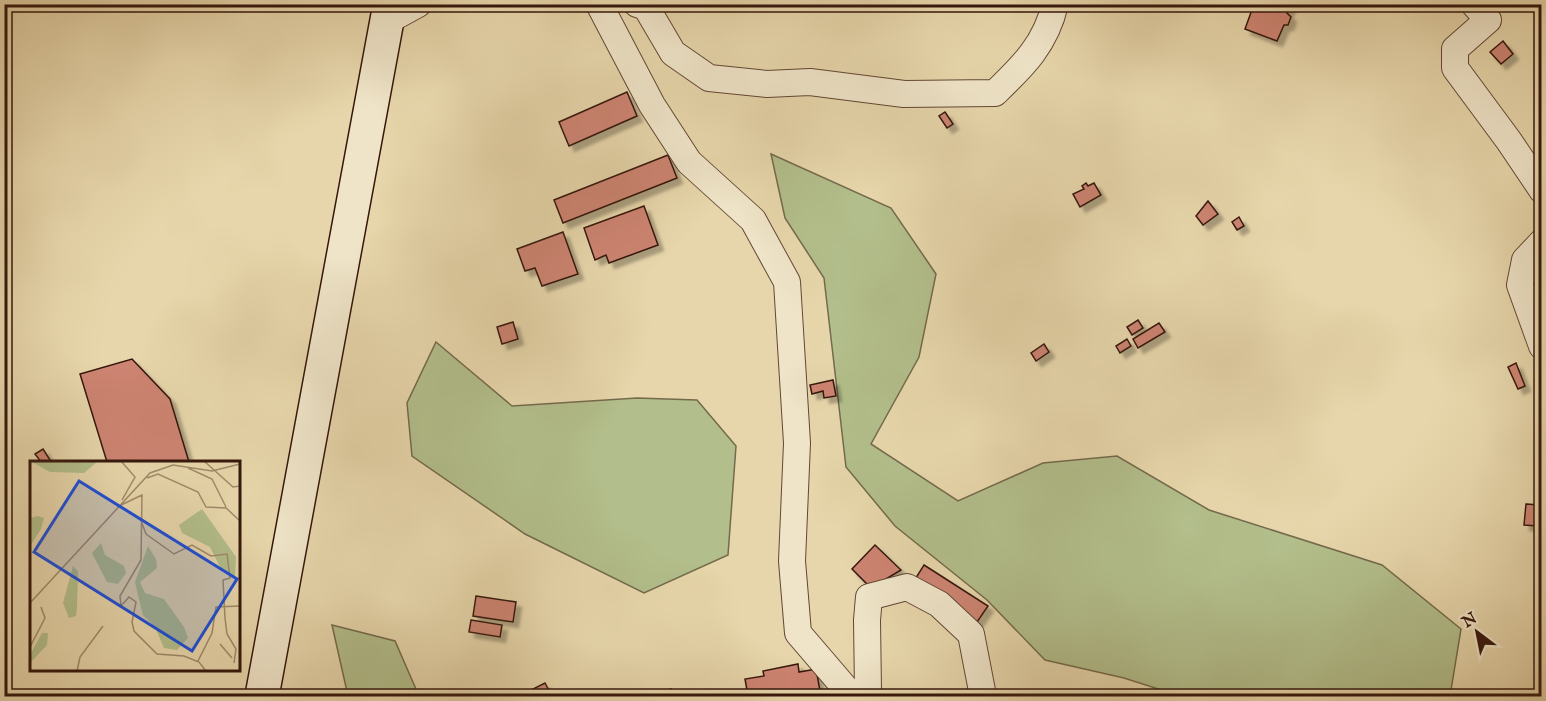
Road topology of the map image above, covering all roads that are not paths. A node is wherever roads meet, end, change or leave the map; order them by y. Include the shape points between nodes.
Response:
1 (418, 4) edge
2 (599, 4) edge
3 (637, 4) edge
4 (1054, 4) edge
5 (1474, 4) edge
6 (389, 13) edge
7 (1542, 190) edge
8 (1542, 242) edge
9 (1542, 346) edge
10 (262, 696) edge
11 (853, 696) edge
12 (983, 696) edge

1 - 6 street
2 - 11 street via 652,105 689,162 753,220 787,282 797,443 792,561 798,633
3 - 4 street via 646,7 673,53 710,78 767,84 810,82 904,94 995,93 1024,66 1050,26
5 - 7 street via 1488,20 1455,49 1455,68
6 - 10 street
8 - 9 street via 1525,260 1520,285
11 - 12 street via 868,692 869,597 907,588 939,604 971,634

